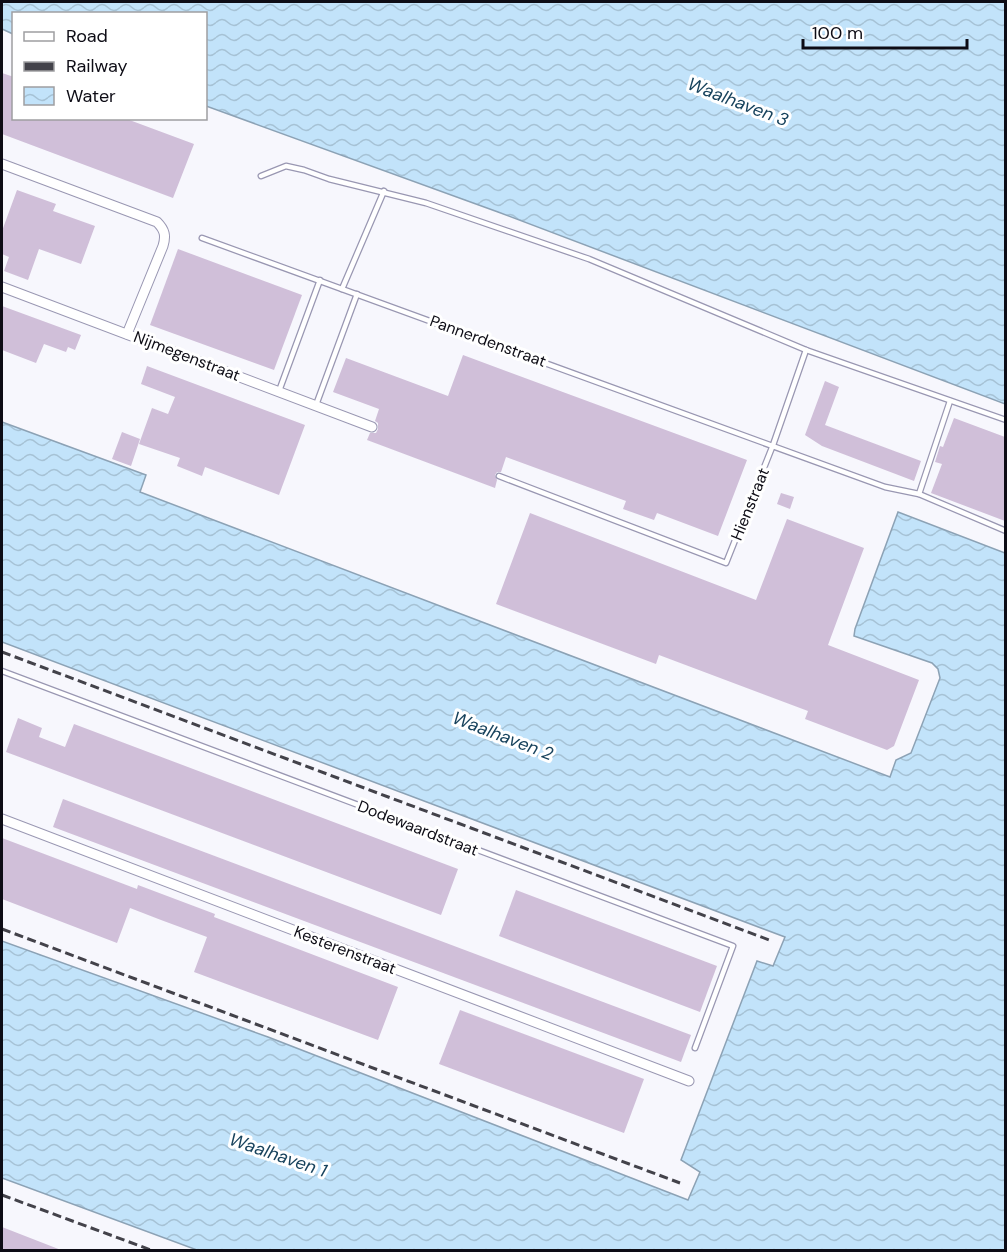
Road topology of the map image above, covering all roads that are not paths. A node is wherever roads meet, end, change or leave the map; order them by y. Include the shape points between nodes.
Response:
1 (2, 164) edge
2 (261, 176) dead end
3 (384, 191) junction
4 (202, 238) dead end
5 (320, 280) junction
6 (2, 287) edge
7 (342, 289) junction
8 (357, 294) junction
9 (127, 334) junction
10 (806, 350) junction
11 (279, 391) junction
12 (950, 401) junction
13 (316, 405) junction
14 (1005, 420) edge
15 (372, 427) dead end
16 (773, 445) junction
17 (499, 476) dead end
18 (919, 494) junction
19 (1005, 531) edge
20 (2, 671) edge
21 (2, 819) edge
22 (695, 1048) dead end
23 (689, 1081) dead end

1 - 9 street via 157,222 164,231 163,246
2 - 3 lane via 286,166
3 - 7 lane
3 - 10 lane via 590,259
4 - 5 lane, Pannerdenstraat
5 - 7 lane, Pannerdenstraat
5 - 11 lane
6 - 9 street, Nijmegenstraat
7 - 8 lane, Pannerdenstraat
8 - 13 lane
8 - 16 lane, Pannerdenstraat
9 - 11 street, Nijmegenstraat
10 - 12 lane
10 - 16 lane, Hienstraat
11 - 13 street, Nijmegenstraat
12 - 14 lane
12 - 18 lane
13 - 15 street, Nijmegenstraat
16 - 17 lane, Hienstraat via 726,563
16 - 18 lane, Pannerdenstraat via 885,487
18 - 19 lane, Pannerdenstraat
20 - 22 lane, Dodewaardstraat via 733,946
21 - 23 street, Kesterenstraat

